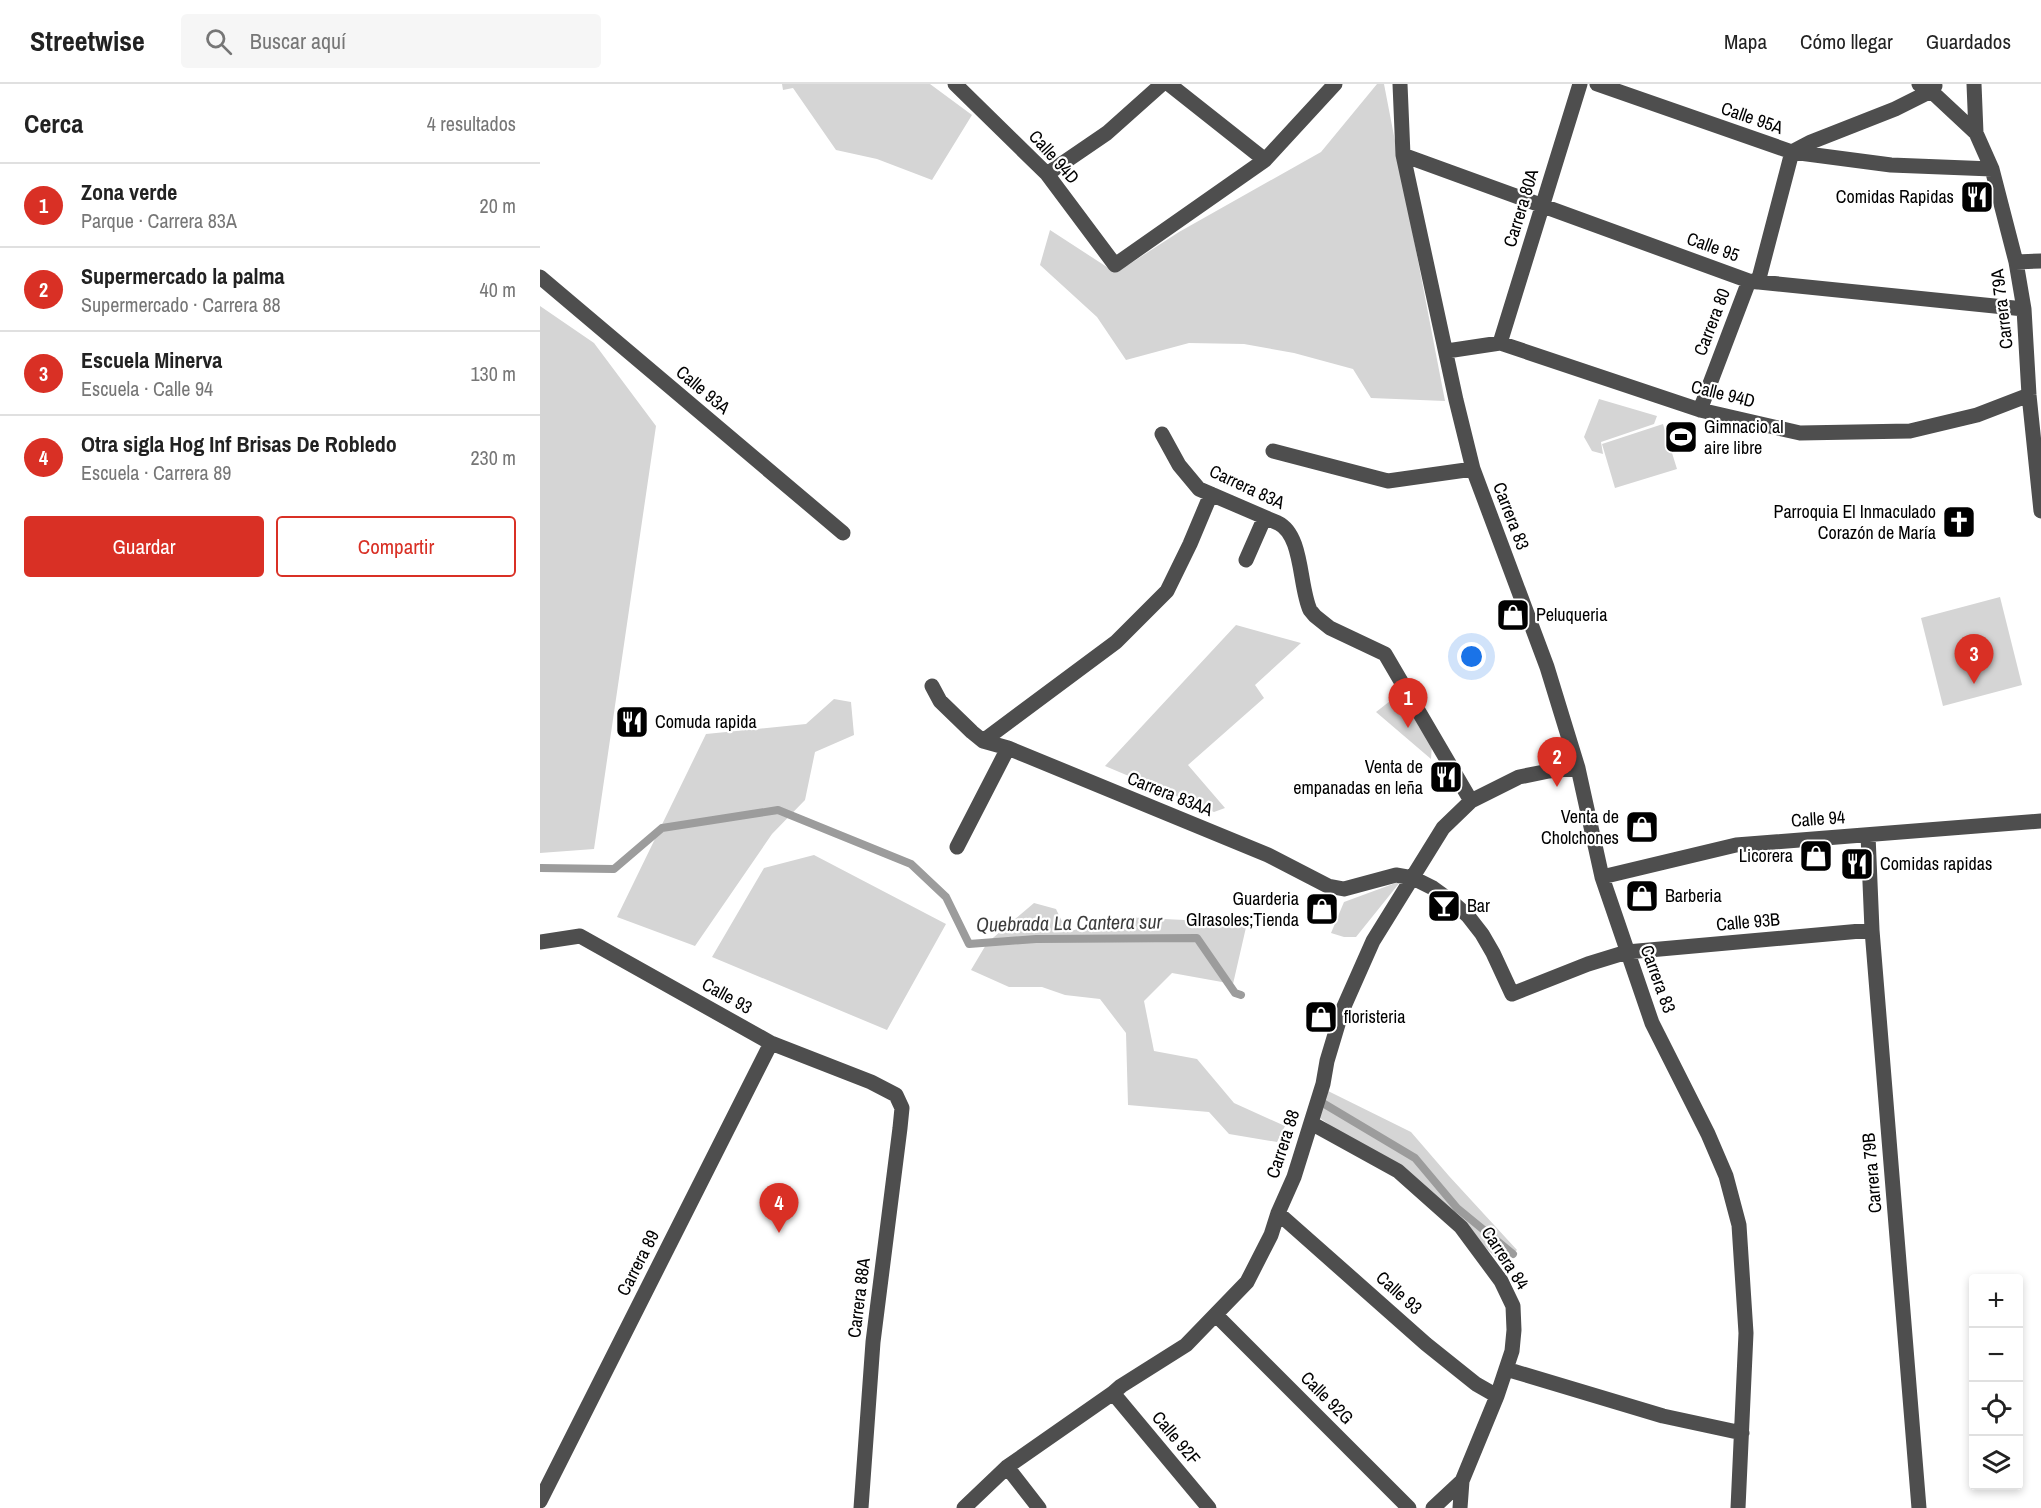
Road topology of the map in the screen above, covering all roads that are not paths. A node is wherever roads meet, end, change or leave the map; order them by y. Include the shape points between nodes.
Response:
1 (955, 84) edge
2 (1162, 84) edge
3 (1169, 84) edge
4 (1335, 84) edge
5 (1400, 84) edge
6 (1580, 84) edge
7 (1597, 84) edge
8 (1974, 84) edge
9 (1929, 86) edge
10 (1976, 133) junction
11 (1792, 152) junction
12 (1403, 155) junction
13 (1266, 160) junction
14 (1992, 169) junction
15 (1047, 174) junction
16 (1541, 206) junction
17 (2041, 261) edge
18 (2016, 262) junction
19 (540, 277) edge
20 (1753, 282) junction
21 (2024, 309) junction
22 (1500, 343) junction
23 (1447, 351) junction
24 (2029, 395) junction
25 (1700, 410) junction
26 (1162, 434) dead end
27 (1273, 451) dead end
28 (1473, 470) junction
29 (1211, 494) junction
30 (2041, 512) edge
31 (1264, 519) junction
32 (843, 533) dead end
33 (1246, 560) dead end
34 (932, 686) dead end
35 (983, 741) junction
36 (1008, 748) junction
37 (1578, 768) junction
38 (1471, 801) junction
39 (2041, 821) edge
40 (1868, 835) junction
41 (957, 847) dead end
42 (1602, 877) junction
43 (1413, 878) junction
44 (1872, 930) junction
45 (540, 942) edge
46 (1627, 952) junction
47 (771, 1043) junction
48 (896, 1095) joint
49 (1312, 1118) junction
50 (1278, 1213) junction
51 (1216, 1315) junction
52 (1506, 1369) junction
53 (1113, 1393) junction
54 (1497, 1396) junction
55 (1742, 1433) junction
56 (1007, 1467) junction
57 (1462, 1481) junction
58 (540, 1501) edge
59 (861, 1508) edge
60 (964, 1508) edge
61 (1039, 1508) edge
62 (1209, 1508) edge
63 (1409, 1508) edge
64 (1432, 1508) edge
65 (1460, 1508) edge
66 (1738, 1508) edge
67 (1919, 1508) edge

1 - 15 street, Calle 94D
2 - 15 street via 1107,133
3 - 13 street
4 - 13 street
5 - 12 street, Carrera 83
6 - 16 street, Carrera 80A
7 - 11 street, Calle 95A
8 - 10 street
9 - 10 street, Carrera 79A
9 - 11 street, Calle 95A via 1895,109
10 - 14 street, Carrera 79A
11 - 14 street, Calle 95A via 1891,165
11 - 20 street, Carrera 80
12 - 16 street, Calle 95
12 - 23 street, Carrera 83
13 - 15 street, Calle 94D via 1115,265
14 - 18 street, Carrera 79A
16 - 20 street, Calle 95
16 - 22 street, Carrera 80A
17 - 18 street
18 - 21 street, Carrera 79A
19 - 32 street, Calle 93A
20 - 21 street, Calle 95
20 - 25 street, Carrera 80
21 - 24 street, Carrera 79A
22 - 23 street, Calle 94D
22 - 25 street, Calle 94D
23 - 28 street, Carrera 83
24 - 25 street, Calle 94D via 1977,415 1910,431 1800,433
24 - 30 street, Carrera 79A
26 - 29 street, Carrera 83A via 1198,489
27 - 28 street, Carrera 83 via 1388,481
28 - 37 street, Carrera 83 via 1547,667
29 - 31 street, Carrera 83A
29 - 35 street via 1167,591 1116,642
31 - 33 street
31 - 38 street, Carrera 83A via 1283,526 1292,537 1307,604 1315,616 1330,628 1385,654
34 - 35 street, Carrera 83AA via 940,701
35 - 36 street, Carrera 83AA
36 - 41 street
36 - 43 street, Carrera 83AA via 1268,855 1328,886 1344,889 1396,875
37 - 38 street, Carrera 88 via 1519,777
37 - 42 street, Carrera 83
38 - 43 street, Carrera 88 via 1443,828
39 - 40 street, Calle 94
40 - 42 street, Calle 94 via 1736,845
40 - 44 street, Carrera 79B
42 - 46 street, Carrera 83
43 - 46 street, Calle 93B via 1433,888 1468,916 1493,953 1512,994
43 - 49 street, Carrera 88 via 1373,941 1342,1011
44 - 46 street, Calle 93B
44 - 67 street, Carrera 79B
45 - 47 street, Calle 93 via 580,936
46 - 55 street, Carrera 83 via 1652,1023 1726,1176 1739,1225 1746,1333
47 - 48 street, Calle 93
47 - 58 street, Carrera 89
48 - 59 street, Carrera 88A via 902,1108 873,1342
49 - 50 street, Carrera 88 via 1294,1178
49 - 52 street, Carrera 84 via 1398,1171 1461,1227 1501,1281 1513,1306 1512,1351
50 - 51 street, Carrera 88 via 1247,1282
50 - 54 street, Calle 93 via 1426,1344
51 - 53 street, Carrera 88 via 1186,1345
51 - 63 street, Calle 92G
52 - 54 street, Carrera 84
52 - 55 street via 1663,1416
53 - 56 street, Carrera 88
53 - 62 street, Calle 92F
54 - 57 street, Carrera 84
55 - 66 street, Carrera 83
56 - 60 street, Carrera 88
56 - 61 street
57 - 64 street, Carrera 84
57 - 65 street

